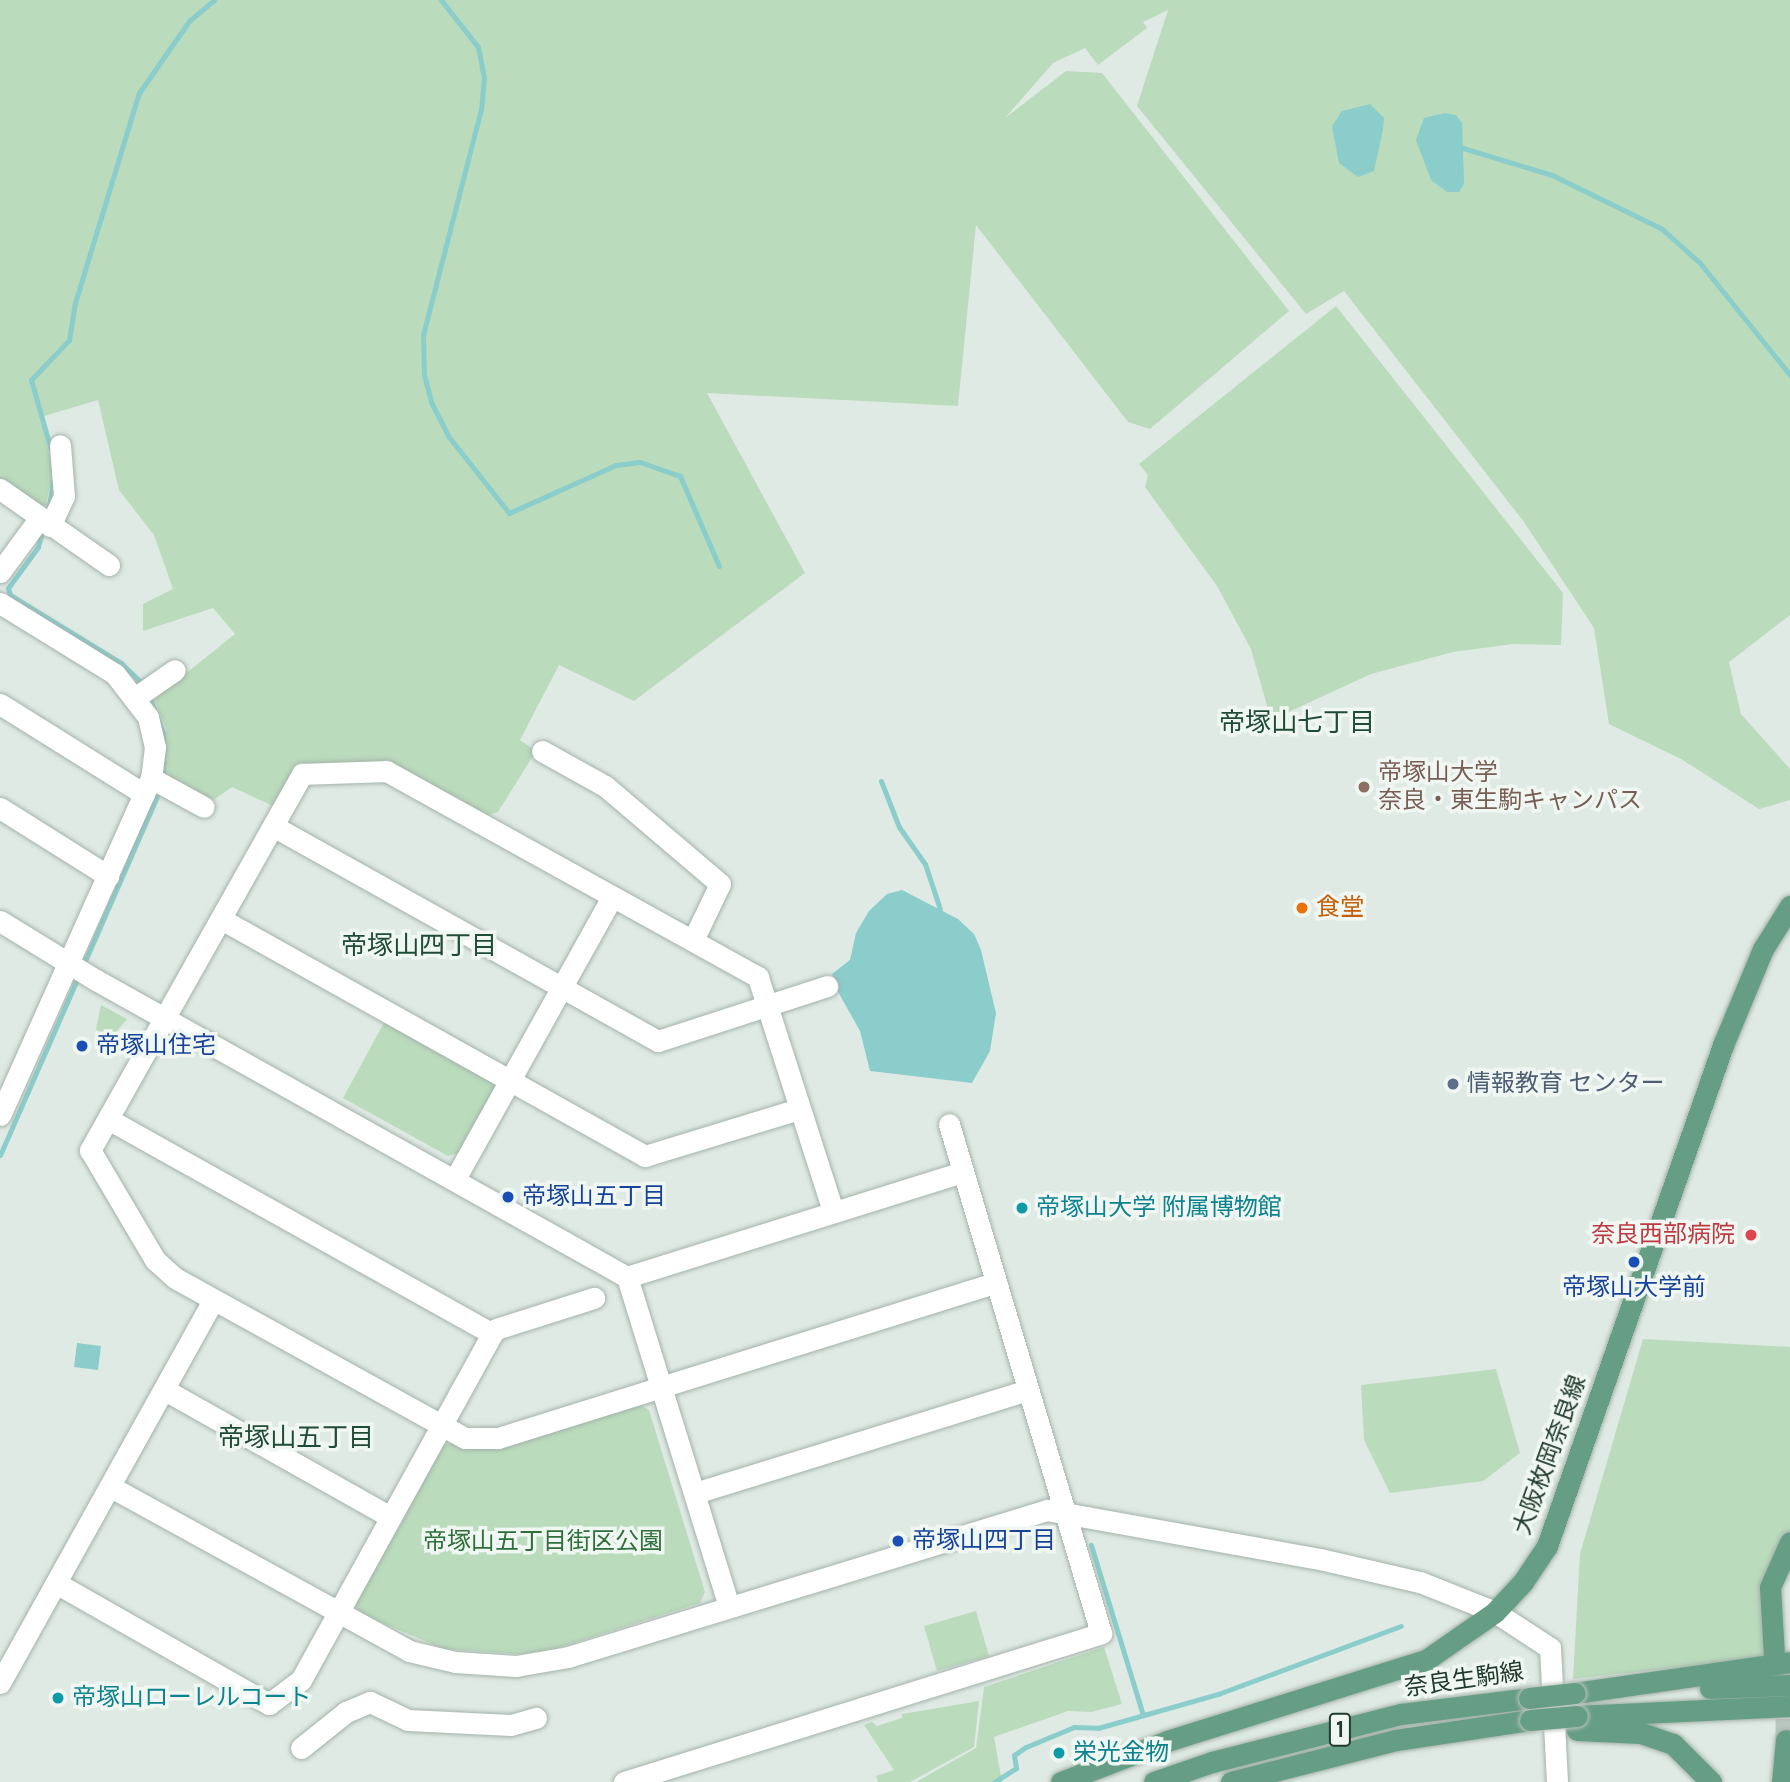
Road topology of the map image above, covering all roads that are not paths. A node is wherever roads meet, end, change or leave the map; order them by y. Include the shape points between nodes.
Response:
1 (60, 445) dead end
2 (0, 489) edge
3 (44, 522) junction
4 (109, 565) dead end
5 (0, 572) edge
6 (0, 603) edge
7 (174, 670) dead end
8 (136, 698) junction
9 (0, 704) edge
10 (542, 751) dead end
11 (148, 786) junction
12 (204, 807) dead end
13 (0, 808) edge
14 (272, 826) junction
15 (108, 876) junction
16 (612, 897) junction
17 (1790, 906) edge
18 (221, 919) junction
19 (0, 921) edge
20 (693, 940) junction
21 (69, 965) junction
22 (827, 986) dead end
23 (562, 988) junction
24 (768, 1008) junction
25 (164, 1017) junction
26 (511, 1079) junction
27 (799, 1109) junction
28 (0, 1115) edge
29 (108, 1119) junction
30 (949, 1124) dead end
31 (962, 1172) junction
32 (454, 1179) junction
33 (833, 1211) junction
34 (627, 1277) junction
35 (994, 1283) junction
36 (594, 1298) dead end
37 (213, 1300) junction
38 (492, 1334) junction
39 (661, 1387) junction
40 (165, 1390) junction
41 (1027, 1390) junction
42 (443, 1426) junction
43 (111, 1487) junction
44 (695, 1493) junction
45 (1064, 1512) junction
46 (390, 1517) junction
47 (1790, 1542) edge
48 (1790, 1575) edge
49 (56, 1583) junction
50 (729, 1606) junction
51 (1495, 1612) junction
52 (337, 1614) junction
53 (1783, 1658) edge
54 (0, 1683) edge
55 (1790, 1685) edge
56 (1575, 1693) junction
57 (1790, 1706) edge
58 (536, 1718) dead end
59 (1577, 1723) junction
60 (301, 1748) dead end
61 (671, 1775) edge
62 (624, 1782) edge
63 (1061, 1782) edge
64 (1154, 1782) edge
65 (1231, 1782) edge
66 (1558, 1782) edge
67 (1710, 1782) edge
68 (1775, 1782) edge
69 (1782, 1782) edge

1 - 3 street via 64,496
2 - 3 street
3 - 4 street
3 - 5 street
6 - 8 street via 115,674
7 - 8 street
8 - 11 street via 148,717 155,747
9 - 11 street
10 - 20 street via 605,786 720,884
11 - 12 street
11 - 15 street
13 - 15 street
14 - 16 street via 302,774 386,771
14 - 18 street
14 - 23 street
15 - 21 street
16 - 20 street
16 - 23 street
17 - 51 main road, 大阪枚岡奈良線 via 1763,949 1723,1045 1547,1546
18 - 25 street
18 - 26 street
19 - 21 street
20 - 24 street via 758,977
21 - 25 street
21 - 28 street
22 - 24 street
23 - 24 street via 658,1041
23 - 26 street
24 - 27 street
25 - 29 street
25 - 32 street
26 - 27 street via 645,1156
26 - 32 street
27 - 33 street
29 - 37 street via 90,1150 155,1260
29 - 38 street
30 - 31 street
31 - 33 street
31 - 35 street
32 - 34 street
33 - 34 street
34 - 39 street
35 - 39 street
35 - 41 street
36 - 38 street via 496,1328
37 - 40 street
37 - 42 street
38 - 42 street
39 - 42 street via 498,1438 465,1438
39 - 44 street
40 - 43 street
40 - 46 street
41 - 44 street
41 - 45 street
42 - 46 street
43 - 49 street
43 - 52 street
44 - 50 street
45 - 50 street via 1046,1510
45 - 51 street via 1420,1582
45 - 61 street via 1101,1633
46 - 52 street
47 - 53 main road via 1770,1587
48 - 53 main road via 1781,1595
49 - 52 street via 269,1704 301,1680
49 - 54 street
50 - 52 street via 568,1657 516,1666 455,1662 409,1651
51 - 63 main road, 大阪枚岡奈良線 via 1462,1638 1398,1672 1167,1741
51 - 66 street via 1550,1648
53 - 56 main road
55 - 56 main road, 奈良生駒線 / 1
56 - 64 main road, 奈良生駒線 / 1, bridge via 1401,1714 1212,1762
57 - 59 main road, 奈良生駒線 / 1
58 - 60 street via 511,1725 408,1720 370,1702 346,1712
59 - 65 main road, 奈良生駒線 / 1, bridge via 1396,1740
59 - 67 main road via 1640,1733 1673,1744
61 - 62 street
68 - 69 main road via 1782,1740

